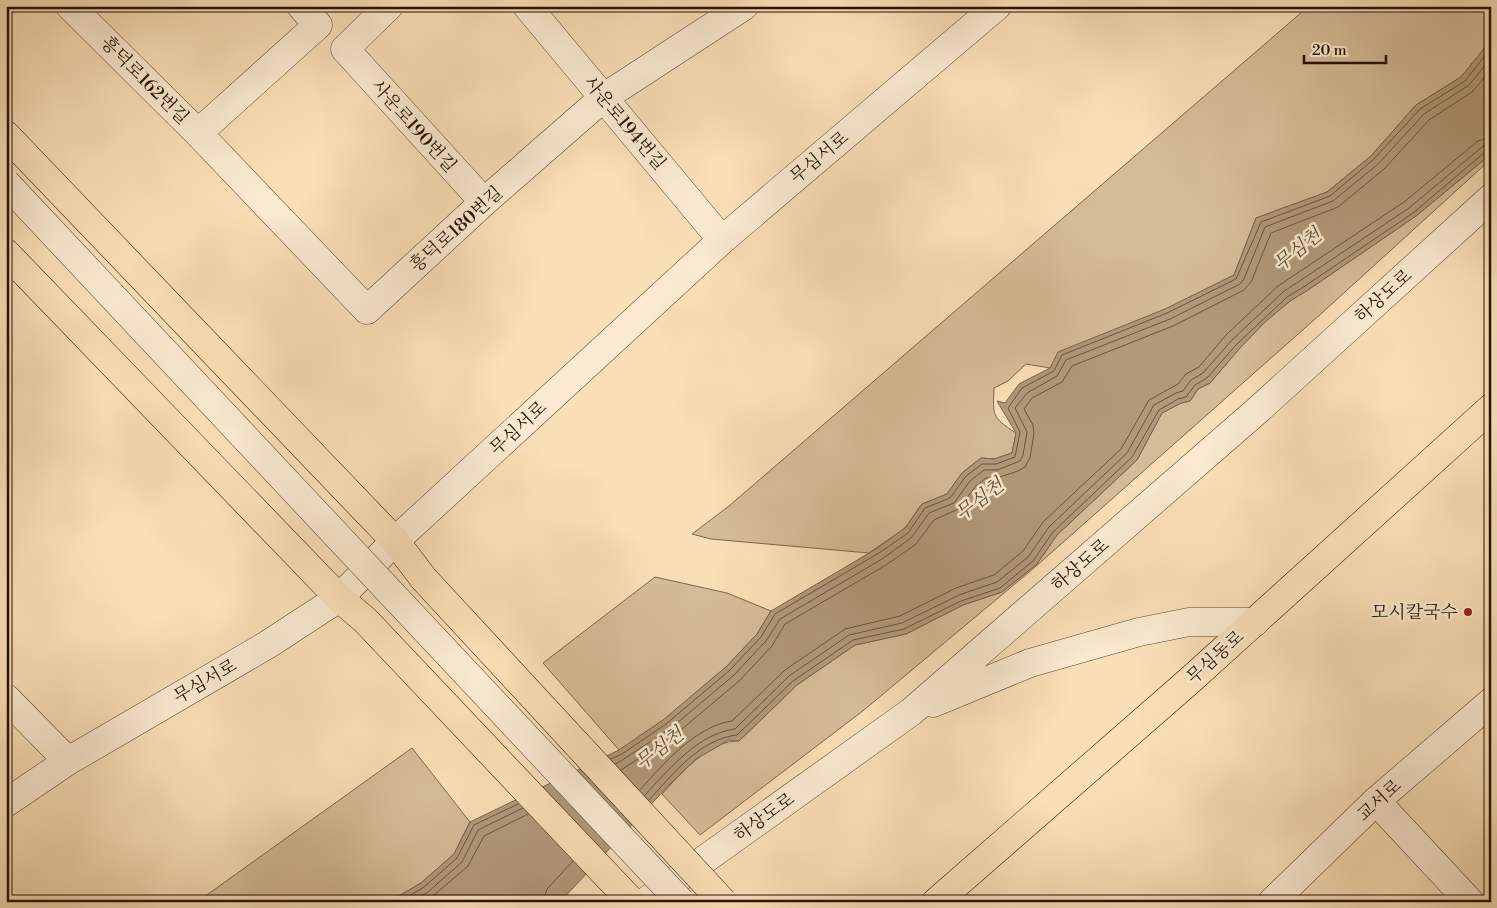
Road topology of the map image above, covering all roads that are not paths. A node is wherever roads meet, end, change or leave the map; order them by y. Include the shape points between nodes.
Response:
1 (70, 6) edge
2 (301, 6) edge
3 (389, 6) edge
4 (527, 6) edge
5 (744, 6) edge
6 (996, 6) edge
7 (604, 98) junction
8 (198, 133) junction
9 (6, 135) edge
10 (6, 183) edge
11 (1491, 198) edge
12 (484, 202) junction
13 (722, 240) junction
14 (6, 253) edge
15 (1491, 408) edge
16 (396, 541) junction
17 (339, 598) junction
18 (1255, 622) junction
19 (6, 698) edge
20 (1491, 702) edge
21 (911, 712) junction
22 (68, 761) junction
23 (1376, 801) junction
24 (6, 802) edge
25 (632, 902) edge
26 (645, 902) edge
27 (681, 902) edge
28 (723, 902) edge
29 (936, 902) edge
30 (1272, 902) edge
31 (1470, 902) edge

1 - 8 street, 흥덕로162번길
2 - 8 street via 318,25
3 - 12 street, 사운로190번길 via 345,49
4 - 7 street, 사운로194번길
5 - 7 street, 흥덕로180번길
6 - 13 street, 무심서로
7 - 12 street, 흥덕로180번길
7 - 13 street, 사운로194번길
8 - 12 street, 흥덕로180번길 via 367,310
9 - 16 main road
10 - 27 street, bridge
11 - 21 street, 하상도로 via 1259,409
13 - 16 street, 무심서로
14 - 17 main road
15 - 18 main road, 무심동로
16 - 17 street, 무심서로
16 - 28 main road, bridge via 424,578
17 - 22 street, 무심서로 via 267,645
17 - 25 main road via 365,620
18 - 21 street via 1189,622 1139,632 1030,663
18 - 29 main road, 무심동로
19 - 22 street
20 - 23 street, 교서로
21 - 26 street, 하상도로
22 - 24 street, 무심서로
23 - 30 street, 교서로
23 - 31 street

